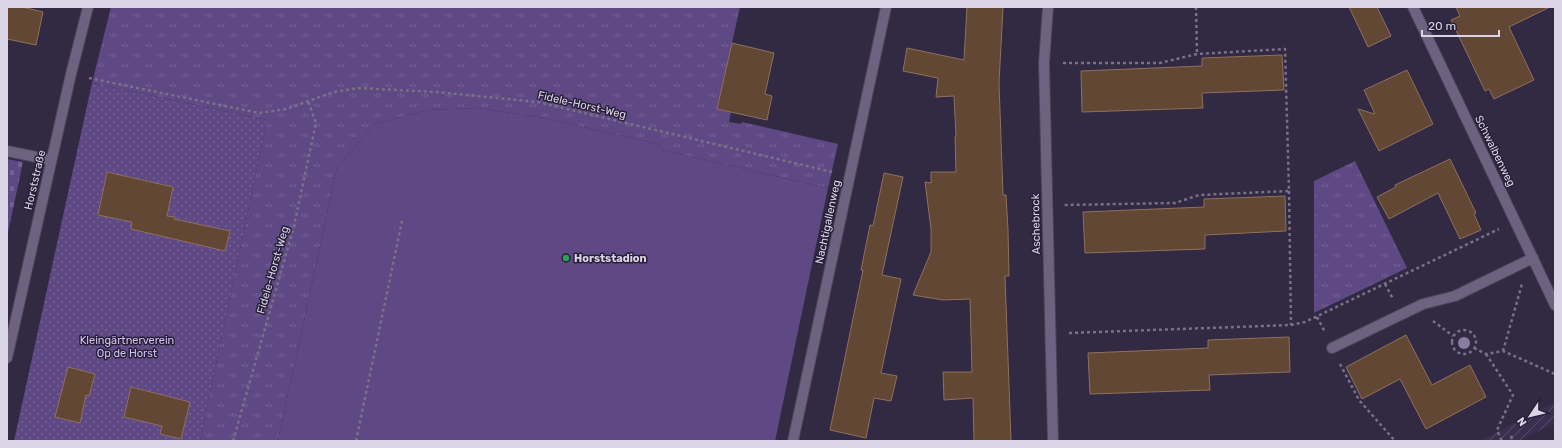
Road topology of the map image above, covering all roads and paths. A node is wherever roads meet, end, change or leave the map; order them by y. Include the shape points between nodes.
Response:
1 (88, 7) edge
2 (886, 7) edge
3 (1048, 7) edge
4 (1196, 7) edge
5 (1413, 7) edge
6 (1197, 54) junction
7 (1044, 63) junction
8 (71, 74) junction
9 (308, 101) junction
10 (7, 152) edge
11 (51, 160) junction
12 (850, 176) junction
13 (1289, 191) junction
14 (1048, 206) junction
15 (402, 221) dead end
16 (1515, 221) junction
17 (1533, 258) junction
18 (1537, 267) junction
19 (1555, 305) edge
20 (1317, 317) junction
21 (1291, 325) junction
22 (1051, 334) junction
23 (1332, 348) junction
24 (1474, 348) junction
25 (1504, 351) junction
26 (1486, 354) junction
27 (7, 358) edge
28 (1555, 374) edge
29 (1511, 436) dead end
30 (233, 441) edge
31 (356, 441) edge
32 (793, 441) edge
33 (1054, 441) edge
34 (1395, 441) edge
35 (1502, 441) edge
36 (1513, 441) edge

1 - 8 street, Horststraße
2 - 12 street, Nachtigallenweg
3 - 7 street, Aschebrock
4 - 6 path
5 - 16 street, Schwalbenweg
6 - 7 path via 1160,63
6 - 13 path via 1285,49
7 - 14 street, Aschebrock
8 - 9 path, Fidele-Horst-Weg via 260,113 286,109
8 - 11 street, Horststraße
9 - 12 path, Fidele-Horst-Weg via 334,92 358,88 436,92 538,102
9 - 30 path, Fidele-Horst-Weg via 316,124 294,226
10 - 11 street
11 - 27 street, Horststraße
12 - 32 street, Nachtigallenweg
13 - 14 path via 1199,194 1175,203
13 - 21 path
14 - 22 street, Aschebrock
15 - 31 path
16 - 17 street, Schwalbenweg
16 - 20 path
17 - 18 street, Schwalbenweg
17 - 23 street via 1455,296 1423,304
18 - 19 street, Schwalbenweg
18 - 25 path via 1525,274
20 - 21 path
20 - 23 path
21 - 22 path
22 - 33 street, Aschebrock
23 - 34 path via 1359,400
24 - 24 path via 1474,336 1469,332 1464,330 1453,336 1455,350 1461,354 1468,353
24 - 26 path
25 - 26 path
25 - 28 path
26 - 35 path via 1513,395 1497,430
29 - 36 path

